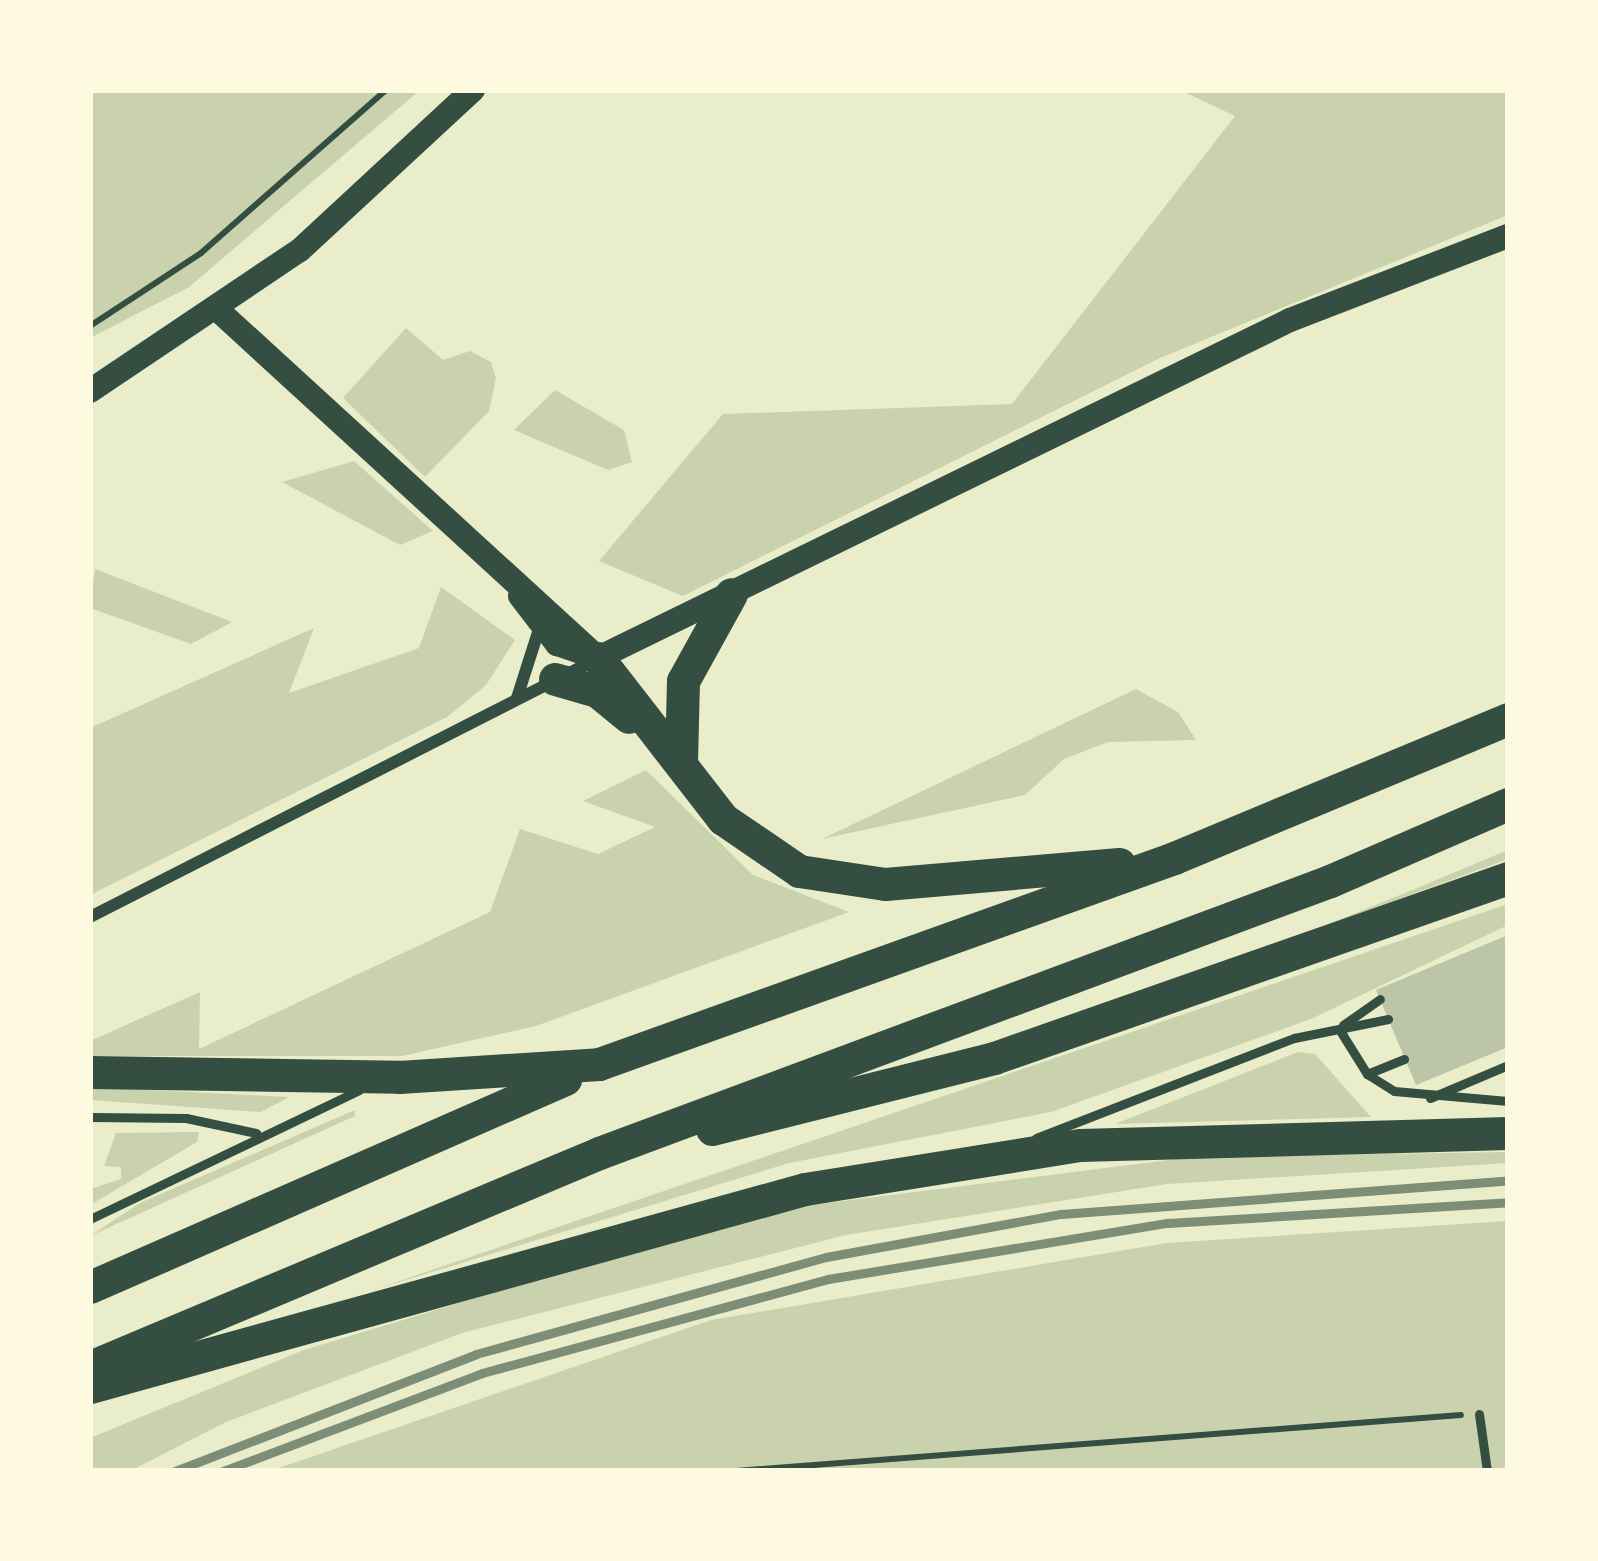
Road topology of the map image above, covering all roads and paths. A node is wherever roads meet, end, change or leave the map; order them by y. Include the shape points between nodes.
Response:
1 (386, 90) edge
2 (472, 90) edge
3 (1508, 236) edge
4 (220, 312) junction
5 (90, 326) edge
6 (90, 391) edge
7 (509, 579) junction
8 (731, 594) junction
9 (540, 626) junction
10 (598, 658) junction
11 (555, 679) junction
12 (516, 699) junction
13 (1508, 719) edge
14 (681, 764) junction
15 (701, 792) junction
16 (1508, 804) edge
17 (1174, 858) junction
18 (1508, 878) edge
19 (90, 917) edge
20 (1379, 999) dead end
21 (1388, 1019) dead end
22 (1339, 1029) junction
23 (1404, 1059) dead end
24 (599, 1064) junction
25 (1508, 1065) edge
26 (90, 1072) edge
27 (1366, 1074) junction
28 (399, 1078) junction
29 (1425, 1100) junction
30 (1508, 1101) edge
31 (90, 1117) edge
32 (256, 1133) junction
33 (1508, 1133) edge
34 (599, 1153) junction
35 (998, 1155) junction
36 (90, 1219) edge
37 (90, 1287) edge
38 (90, 1367) edge
39 (90, 1387) edge
40 (1479, 1414) joint
41 (736, 1471) edge
42 (1486, 1471) edge

1 - 5 path via 201,253
2 - 4 main road
3 - 8 main road via 1290,320
4 - 6 main road
4 - 7 main road
7 - 9 main road
7 - 10 main road
8 - 10 main road
8 - 14 highway via 683,681
9 - 10 main road via 567,651
9 - 12 street
10 - 11 street
10 - 14 highway
11 - 12 street
11 - 15 highway via 610,701
12 - 19 street
13 - 17 highway
14 - 15 highway
15 - 17 highway via 773,860 850,882
16 - 34 highway via 1330,881
17 - 24 highway
18 - 34 highway via 994,1058
20 - 22 lane
21 - 22 lane
22 - 27 lane
22 - 35 lane
23 - 27 lane
24 - 28 highway
24 - 37 highway
25 - 29 lane
26 - 28 highway
27 - 29 lane
28 - 32 lane
29 - 30 lane
31 - 32 lane
32 - 36 lane
33 - 35 highway
34 - 38 highway
35 - 39 highway via 659,1223
40 - 41 path
40 - 42 lane

